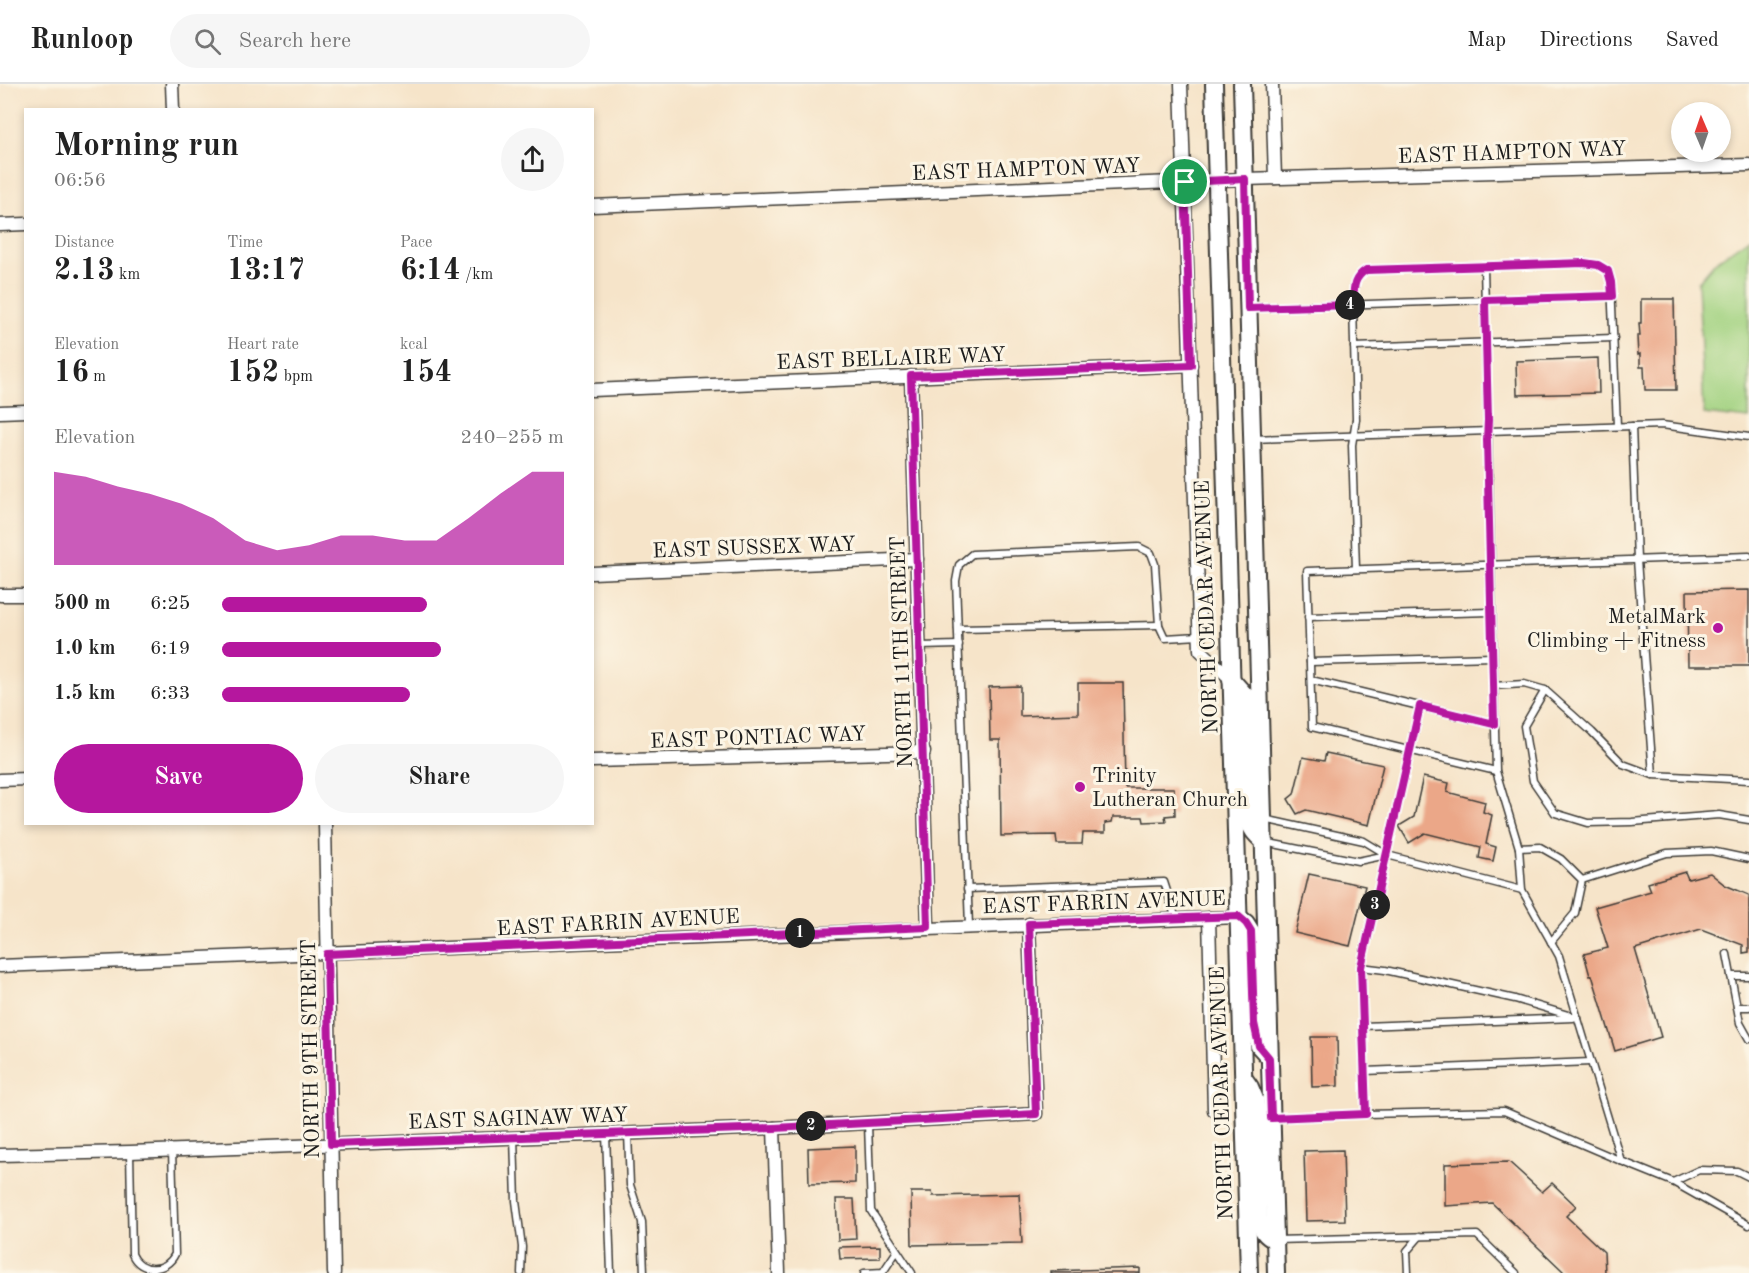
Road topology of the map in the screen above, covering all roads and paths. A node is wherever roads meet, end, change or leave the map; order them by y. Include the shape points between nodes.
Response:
1 (172, 84) edge
2 (1181, 84) edge
3 (1214, 84) edge
4 (1242, 84) edge
5 (1272, 84) edge
6 (172, 108) edge
7 (1749, 165) edge
8 (1275, 178) junction
9 (1245, 179) junction
10 (1217, 180) junction
11 (1185, 182) junction
12 (594, 206) edge
13 (0, 225) edge
14 (24, 225) edge
15 (1484, 266) junction
16 (1612, 296) junction
17 (1485, 300) junction
18 (1353, 305) junction
19 (1248, 308) junction
20 (1614, 338) junction
21 (1486, 342) junction
22 (1354, 347) junction
23 (1191, 365) junction
24 (911, 376) junction
25 (594, 390) edge
26 (24, 411) edge
27 (0, 412) edge
28 (1617, 426) junction
29 (1632, 426) junction
30 (1487, 430) junction
31 (1354, 434) junction
32 (1749, 437) edge
33 (1252, 439) junction
34 (1749, 556) edge
35 (917, 560) junction
36 (1637, 560) junction
37 (1490, 565) junction
38 (1356, 569) junction
39 (594, 573) edge
40 (24, 594) edge
41 (0, 595) edge
42 (1491, 612) junction
43 (1308, 617) junction
44 (1159, 625) junction
45 (958, 629) junction
46 (1199, 636) junction
47 (959, 645) junction
48 (920, 646) junction
49 (1493, 657) junction
50 (1310, 662) junction
51 (1231, 679) junction
52 (1311, 680) junction
53 (1493, 686) junction
54 (1545, 690) junction
55 (1420, 706) junction
56 (1494, 724) junction
57 (1410, 751) junction
58 (924, 752) junction
59 (594, 761) edge
60 (1496, 771) junction
61 (1653, 775) junction
62 (24, 779) edge
63 (0, 780) edge
64 (1749, 780) edge
65 (1263, 819) junction
66 (1749, 820) edge
67 (325, 825) edge
68 (1264, 842) junction
69 (1519, 848) junction
70 (1386, 855) junction
71 (1749, 859) edge
72 (1582, 880) junction
73 (967, 889) junction
74 (1522, 890) junction
75 (1238, 916) junction
76 (1209, 918) junction
77 (1176, 919) junction
78 (1029, 924) junction
79 (969, 926) junction
80 (928, 927) junction
81 (1551, 942) junction
82 (327, 954) junction
83 (1726, 954) dead end
84 (0, 966) edge
85 (1361, 967) junction
86 (1731, 976) junction
87 (1749, 976) edge
88 (1737, 1007) junction
89 (1749, 1007) edge
90 (1578, 1018) junction
91 (1364, 1026) junction
92 (1749, 1039) edge
93 (1269, 1058) junction
94 (1591, 1062) junction
95 (1365, 1071) junction
96 (1243, 1077) junction
97 (1214, 1110) dead end
98 (1366, 1114) junction
99 (1271, 1118) junction
100 (868, 1123) junction
101 (774, 1128) junction
102 (606, 1134) junction
103 (628, 1134) junction
104 (514, 1137) junction
105 (331, 1144) junction
106 (171, 1150) junction
107 (130, 1152) junction
108 (0, 1155) edge
109 (1621, 1161) junction
110 (1749, 1177) edge
111 (1673, 1182) junction
112 (1749, 1225) edge
113 (1420, 1236) junction
114 (1275, 1240) junction
115 (897, 1251) junction
116 (334, 1273) edge
117 (521, 1273) edge
118 (611, 1273) edge
119 (644, 1273) edge
120 (779, 1273) edge
121 (864, 1273) edge
122 (912, 1273) edge
123 (1249, 1273) edge
124 (1276, 1273) edge
125 (1408, 1273) edge
126 (1516, 1273) edge

1 - 6 street
2 - 11 street
3 - 10 main road, NORTH CEDAR AVENUE
4 - 9 main road
5 - 8 street
7 - 8 street, EAST HAMPTON WAY
8 - 9 street, EAST HAMPTON WAY
9 - 10 street, EAST HAMPTON WAY
9 - 19 main road
10 - 11 street, EAST HAMPTON WAY
10 - 51 main road, NORTH CEDAR AVENUE
11 - 12 street, EAST HAMPTON WAY
11 - 23 street
13 - 14 street
15 - 16 lane via 1598,265 1608,271
15 - 17 lane
15 - 18 lane via 1366,270 1358,275
16 - 17 lane
16 - 20 lane
17 - 18 lane
17 - 21 lane
18 - 19 lane
18 - 22 lane
19 - 33 main road
20 - 21 lane
20 - 28 lane
21 - 22 lane
21 - 30 lane
22 - 31 lane
23 - 24 street, EAST BELLAIRE WAY
23 - 46 street
24 - 25 street, EAST BELLAIRE WAY
24 - 35 street, NORTH 11TH STREET
26 - 27 street
28 - 29 lane
28 - 30 lane
29 - 32 lane via 1662,425
29 - 36 lane
30 - 31 lane
30 - 37 lane
31 - 33 lane
31 - 38 lane
33 - 65 main road
34 - 36 lane
35 - 39 street, EAST SUSSEX WAY
35 - 48 street, NORTH 11TH STREET
36 - 37 lane
36 - 61 lane
37 - 38 lane
37 - 42 lane
38 - 43 lane via 1307,571
40 - 41 street
42 - 43 lane
42 - 49 lane
43 - 50 lane
44 - 45 lane
44 - 45 lane via 1155,564 1151,553 1138,547 972,554 959,565 956,581
44 - 46 lane via 1165,638
45 - 47 lane
46 - 51 street via 1200,650
47 - 48 lane
47 - 73 lane
48 - 58 street, NORTH 11TH STREET
49 - 50 lane
49 - 53 lane
50 - 52 lane
51 - 68 main road via 1246,696 1249,818 1254,833
51 - 75 main road, NORTH CEDAR AVENUE
52 - 55 lane
52 - 57 lane via 1312,727
53 - 54 lane via 1524,684
53 - 56 lane
54 - 61 lane via 1623,764
54 - 66 lane via 1524,726 1533,781 1555,813 1588,823 1719,815
55 - 56 lane
55 - 57 lane
56 - 60 lane
57 - 60 lane
57 - 70 lane
58 - 59 street, EAST PONTIAC WAY
58 - 80 street, NORTH 11TH STREET
60 - 69 lane
61 - 64 lane
62 - 63 street
65 - 68 main road
65 - 70 lane via 1364,841
67 - 82 street, NORTH 9TH STREET
68 - 70 lane via 1358,861
68 - 93 main road
69 - 72 lane via 1540,847 1561,859
69 - 74 lane
70 - 74 lane
70 - 85 lane
71 - 72 lane via 1711,851 1667,853
72 - 81 lane via 1575,913
73 - 77 lane via 1164,882
73 - 79 lane
74 - 81 lane
75 - 76 street, EAST FARRIN AVENUE
75 - 93 main road via 1251,931 1254,1023 1259,1046
75 - 96 main road, NORTH CEDAR AVENUE
76 - 77 street, EAST FARRIN AVENUE
76 - 97 street
77 - 78 street, EAST FARRIN AVENUE
78 - 79 street, EAST FARRIN AVENUE
78 - 100 street, EAST SAGINAW WAY via 1036,1114
79 - 80 street, EAST FARRIN AVENUE
80 - 82 street, EAST FARRIN AVENUE
81 - 90 lane
82 - 84 street, EAST FARRIN AVENUE
82 - 105 street, NORTH 9TH STREET
83 - 86 lane
85 - 90 lane via 1515,999
85 - 91 lane
86 - 87 lane
86 - 88 lane
88 - 89 lane
88 - 92 lane
90 - 91 lane
90 - 94 lane
91 - 95 lane
93 - 99 main road
94 - 95 lane
94 - 109 lane
95 - 98 lane
96 - 114 main road via 1251,1087 1258,1121 1259,1220 1262,1230
96 - 123 main road, NORTH CEDAR AVENUE
98 - 99 lane
98 - 109 lane via 1504,1111
99 - 114 main road
100 - 101 street, EAST SAGINAW WAY
100 - 115 lane via 871,1210
101 - 103 street, EAST SAGINAW WAY
101 - 120 street
102 - 103 street, EAST SAGINAW WAY
102 - 104 street, EAST SAGINAW WAY
102 - 118 lane
103 - 119 lane via 630,1185 642,1222
104 - 105 street, EAST SAGINAW WAY
104 - 117 lane
105 - 106 street, EAST SAGINAW WAY
105 - 116 street, NORTH 9TH STREET
106 - 107 street, EAST SAGINAW WAY
106 - 107 lane via 174,1254 164,1268 151,1271 141,1268 132,1254
107 - 108 street, EAST SAGINAW WAY
109 - 111 lane
110 - 111 lane via 1737,1171 1699,1170
111 - 112 lane
113 - 114 lane
113 - 125 lane via 1407,1251
113 - 126 lane via 1477,1235
114 - 124 main road
115 - 121 lane via 883,1272
115 - 122 lane

